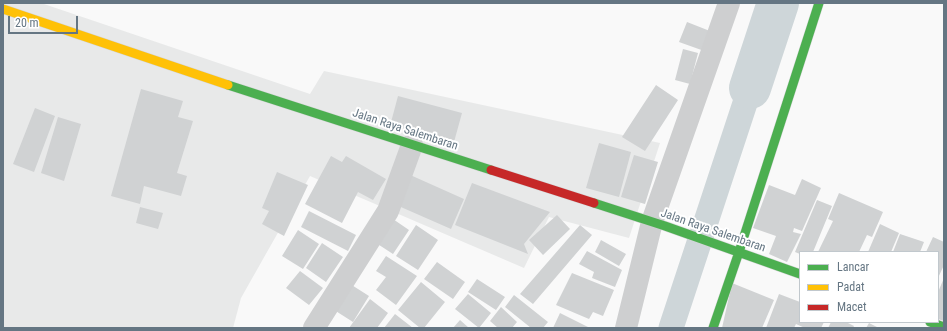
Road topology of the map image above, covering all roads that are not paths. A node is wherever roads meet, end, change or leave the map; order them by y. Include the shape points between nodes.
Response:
1 (729, 3) edge
2 (819, 3) edge
3 (3, 9) edge
4 (412, 145) junction
5 (658, 224) junction
6 (739, 252) junction
7 (799, 274) edge
8 (933, 323) edge
9 (944, 327) edge
10 (314, 328) edge
11 (626, 328) edge
12 (712, 328) edge

1 - 5 street
2 - 6 main road
3 - 4 main road, Jalan Raya Salembaran
4 - 5 main road, Jalan Raya Salembaran
4 - 10 street via 388,211
5 - 6 main road, Jalan Raya Salembaran
5 - 11 street
6 - 7 main road, Jalan Raya Salembaran
6 - 12 main road
8 - 9 main road

